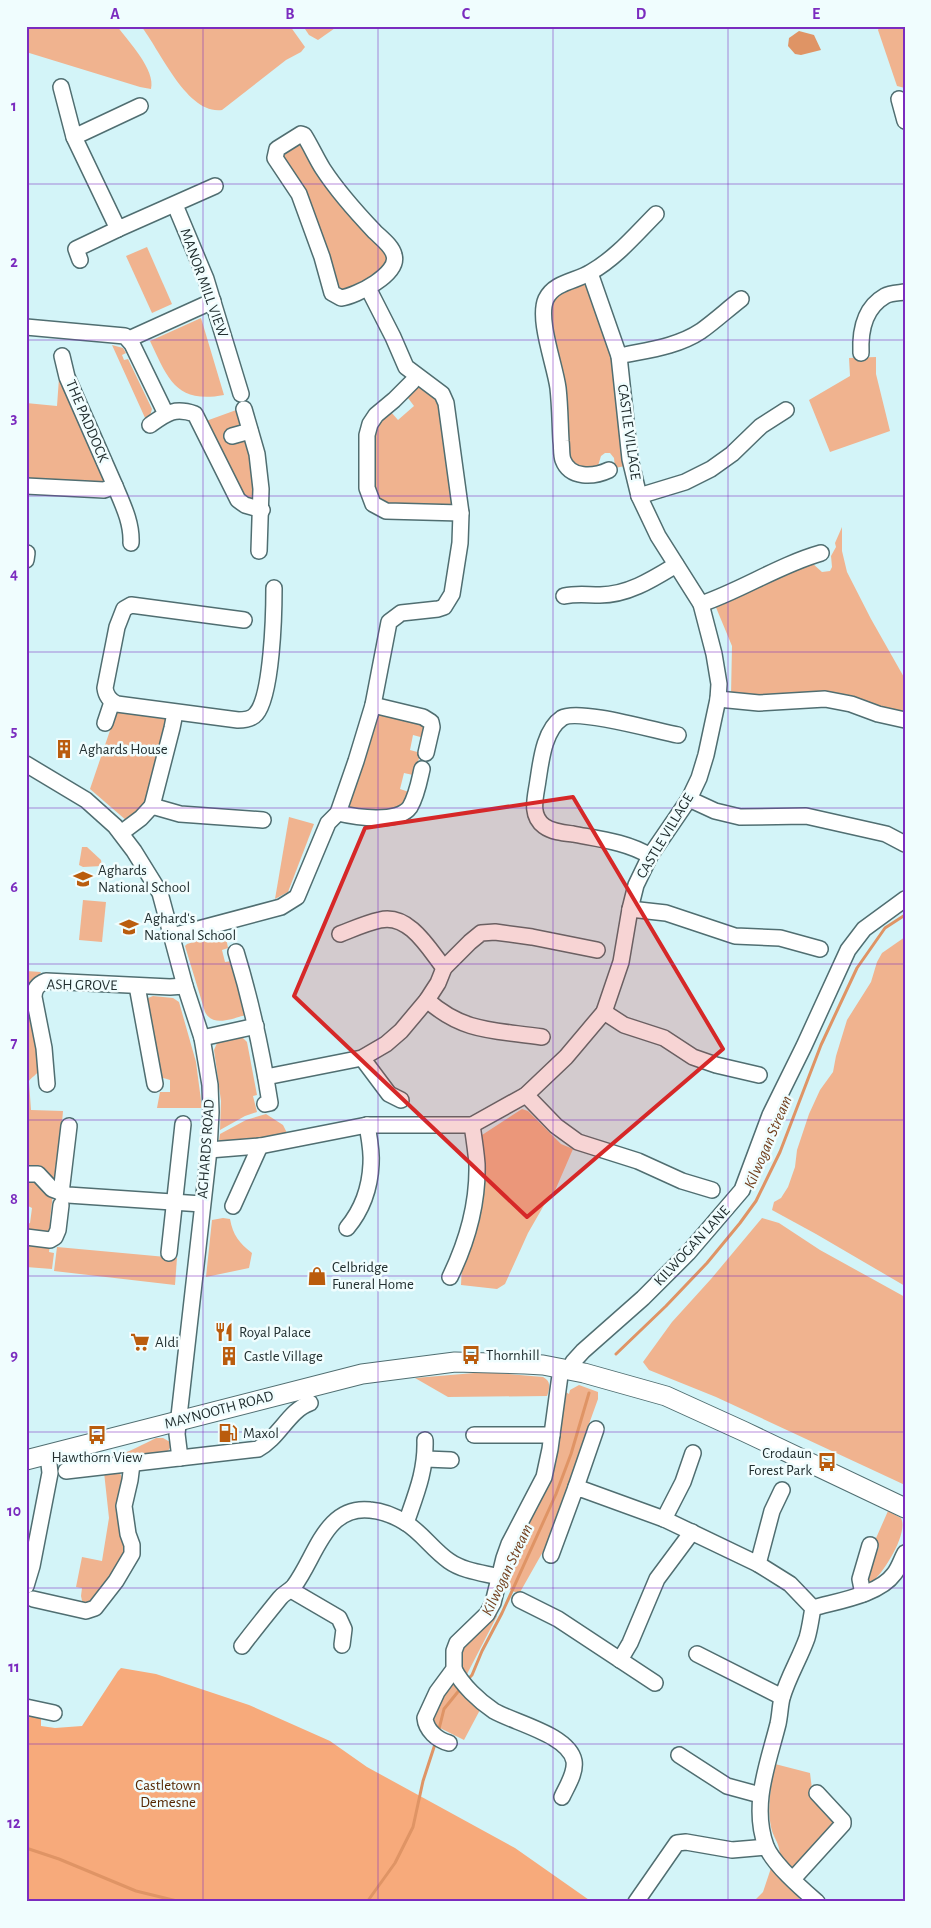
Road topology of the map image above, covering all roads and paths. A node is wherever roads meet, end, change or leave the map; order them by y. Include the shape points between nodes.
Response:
1 (61, 87) dead end
2 (899, 99) dead end
3 (140, 106) dead end
4 (905, 121) edge
5 (74, 137) junction
6 (215, 186) dead end
7 (175, 205) junction
8 (656, 214) dead end
9 (118, 229) junction
10 (80, 260) dead end
11 (590, 273) junction
12 (368, 288) junction
13 (905, 292) edge
14 (741, 299) dead end
15 (214, 301) junction
16 (26, 326) edge
17 (129, 339) junction
18 (860, 353) dead end
19 (62, 356) dead end
20 (619, 356) junction
21 (412, 382) dead end
22 (241, 394) dead end
23 (244, 409) dead end
24 (786, 410) dead end
25 (166, 414) junction
26 (150, 425) dead end
27 (250, 431) junction
28 (232, 436) dead end
29 (608, 470) dead end
30 (26, 486) edge
31 (115, 486) junction
32 (639, 496) junction
33 (262, 510) junction
34 (461, 513) junction
35 (131, 544) dead end
36 (259, 551) dead end
37 (821, 553) dead end
38 (676, 565) junction
39 (274, 588) dead end
40 (564, 596) dead end
41 (701, 604) junction
42 (244, 620) dead end
43 (718, 699) junction
44 (112, 702) junction
45 (373, 705) junction
46 (174, 713) junction
47 (905, 720) edge
48 (105, 723) dead end
49 (678, 735) dead end
50 (426, 753) dead end
51 (26, 764) edge
52 (422, 769) dead end
53 (689, 798) junction
54 (152, 806) junction
55 (338, 813) junction
56 (263, 820) dead end
57 (121, 833) junction
58 (905, 844) edge
59 (650, 856) junction
60 (905, 900) edge
61 (630, 909) junction
62 (340, 934) dead end
63 (172, 936) junction
64 (820, 949) dead end
65 (597, 950) dead end
66 (236, 952) dead end
67 (444, 968) junction
68 (137, 986) junction
69 (185, 986) junction
70 (427, 1000) junction
71 (604, 1012) junction
72 (256, 1026) junction
73 (542, 1037) dead end
74 (202, 1038) junction
75 (362, 1058) junction
76 (759, 1075) dead end
77 (266, 1077) junction
78 (47, 1084) dead end
79 (155, 1084) dead end
80 (526, 1095) junction
81 (401, 1100) dead end
82 (265, 1104) dead end
83 (183, 1124) dead end
84 (367, 1125) junction
85 (472, 1125) junction
86 (69, 1126) dead end
87 (260, 1146) junction
88 (209, 1150) junction
89 (26, 1174) edge
90 (712, 1190) dead end
91 (61, 1199) junction
92 (173, 1202) junction
93 (202, 1204) junction
94 (233, 1206) dead end
95 (346, 1228) dead end
96 (26, 1237) edge
97 (169, 1253) dead end
98 (450, 1277) dead end
99 (566, 1369) junction
100 (310, 1403) dead end
101 (178, 1420) junction
102 (596, 1429) dead end
103 (474, 1435) dead end
104 (552, 1435) junction
105 (425, 1440) dead end
106 (693, 1453) dead end
107 (48, 1455) junction
108 (180, 1458) junction
109 (426, 1459) junction
110 (26, 1460) edge
111 (451, 1460) dead end
112 (132, 1464) junction
113 (66, 1470) dead end
114 (576, 1487) junction
115 (782, 1490) dead end
116 (905, 1508) edge
117 (664, 1519) junction
118 (406, 1523) junction
119 (692, 1532) junction
120 (870, 1545) dead end
121 (905, 1553) edge
122 (551, 1555) dead end
123 (758, 1564) junction
124 (500, 1577) junction
125 (291, 1590) junction
126 (30, 1593) edge
127 (863, 1594) junction
128 (520, 1600) dead end
129 (813, 1608) junction
130 (342, 1645) dead end
131 (242, 1646) dead end
132 (697, 1654) dead end
133 (620, 1660) junction
134 (462, 1680) junction
135 (655, 1683) dead end
136 (782, 1697) junction
137 (26, 1708) edge
138 (54, 1713) dead end
139 (441, 1739) dead end
140 (679, 1755) dead end
141 (562, 1789) dead end
142 (817, 1793) dead end
143 (760, 1795) junction
144 (766, 1848) junction
145 (793, 1879) junction
146 (815, 1901) edge
147 (636, 1902) edge

1 - 5 street
2 - 4 street
3 - 5 street
5 - 9 street
6 - 7 street
7 - 9 street
7 - 15 street, MANOR MILL VIEW
8 - 11 street
9 - 10 street via 76,249
11 - 20 street, CASTLE VILLAGE
11 - 29 street via 553,291 544,306 544,320 558,387 563,461 572,471 584,476
12 - 12 street via 392,268 393,253 333,184 304,135 300,134 277,149 275,158 299,194 332,293 345,297
12 - 34 street via 406,367 444,398
13 - 18 street via 884,297 872,307 860,334
14 - 20 street via 692,335 675,343
15 - 17 street
15 - 22 street, MANOR MILL VIEW via 225,364
16 - 17 street via 119,335
17 - 25 street
19 - 31 street, THE PADDOCK via 67,377
20 - 32 street, CASTLE VILLAGE via 630,459
21 - 34 street via 370,424 367,488 373,504 386,511
23 - 27 street
24 - 32 street via 761,426 711,469 685,482
25 - 26 street
25 - 33 street via 177,410 195,414 238,500
27 - 28 street
27 - 33 street via 257,454
30 - 31 street via 104,490
31 - 35 street, THE PADDOCK via 129,519
32 - 38 street, CASTLE VILLAGE
33 - 36 street
34 - 45 street via 454,586 448,602 438,609 401,613 389,622
37 - 41 street via 792,562 720,598
38 - 40 street via 629,590
38 - 41 street, CASTLE VILLAGE
39 - 46 street via 268,671 261,706 255,715 238,720
41 - 43 street, CASTLE VILLAGE via 714,654
42 - 44 street via 131,605 124,609 105,688
43 - 47 street via 759,703 826,699
43 - 53 street, CASTLE VILLAGE via 706,755
44 - 46 street
44 - 48 street
45 - 50 street via 423,717 431,722
45 - 55 street
46 - 54 street
49 - 59 street via 609,720 567,716 555,724 543,754 534,809 539,822 552,830 623,845
51 - 57 street, AGHARDS ROAD via 86,800
52 - 55 street via 416,794 408,809 397,816 362,818
53 - 58 street via 715,811 740,817 806,816 884,833
53 - 59 street, CASTLE VILLAGE
54 - 56 street via 180,814
54 - 57 street
55 - 63 street via 328,823 297,897 281,907
57 - 63 street, AGHARDS ROAD via 160,893
59 - 61 street, CASTLE VILLAGE via 636,885
60 - 99 street, KILWOGAN LANE via 864,929 848,950 770,1115 742,1190 688,1253
61 - 64 street via 666,913 735,936 780,938
61 - 71 street, CASTLE VILLAGE via 622,962
62 - 67 street via 382,919 399,921 412,929
63 - 69 street, AGHARDS ROAD
65 - 67 street via 532,937 485,932
66 - 72 street
67 - 70 street
68 - 69 street, ASH GROVE
68 - 78 street, ASH GROVE via 46,981 37,986 34,998
68 - 79 street, ASH GROVE
69 - 74 street, AGHARDS ROAD
70 - 73 street via 439,1011 468,1026
70 - 75 street via 401,1031
71 - 76 street via 624,1025 664,1038 693,1057
71 - 80 street, CASTLE VILLAGE via 566,1057
72 - 74 street
72 - 77 street
74 - 88 street, AGHARDS ROAD via 210,1085
75 - 77 street
75 - 81 street via 389,1094
77 - 82 street via 270,1103
80 - 85 street, CASTLE VILLAGE
80 - 90 street via 556,1126 578,1142
83 - 92 street
84 - 85 street, CASTLE VILLAGE
84 - 87 street, CASTLE VILLAGE
84 - 95 street via 371,1163 363,1203
85 - 98 street via 477,1166 475,1191 466,1240
86 - 91 street
87 - 88 street, CASTLE VILLAGE
87 - 94 street
88 - 93 street, AGHARDS ROAD
89 - 91 street via 38,1174
91 - 92 street
91 - 96 street via 55,1237 50,1240
92 - 93 street
92 - 97 street
93 - 101 street, AGHARDS ROAD
99 - 101 main road, MAYNOOTH ROAD via 485,1362 413,1366 332,1381
99 - 104 street
99 - 116 main road, MAYNOOTH ROAD via 666,1396
100 - 108 street via 302,1406 273,1439 258,1449
101 - 107 main road, MAYNOOTH ROAD
101 - 108 street, AGHARDS ROAD via 176,1441
102 - 114 street
103 - 104 street
104 - 124 street via 544,1477 509,1544
105 - 109 street
106 - 117 street via 682,1486
107 - 110 main road, MAYNOOTH ROAD
107 - 126 street via 50,1473
108 - 112 street
109 - 111 street
109 - 118 street
112 - 113 street
112 - 126 street via 124,1506 132,1554 95,1608 86,1611
114 - 117 street
114 - 122 street
115 - 123 street via 772,1511
117 - 119 street
118 - 124 street via 448,1560 468,1570
118 - 125 street via 373,1510 342,1515 324,1534
119 - 123 street
119 - 133 street via 657,1579
120 - 127 street via 860,1579
121 - 127 street via 894,1574 883,1585
123 - 129 street via 790,1584
124 - 134 street via 490,1608 456,1645 454,1651
125 - 130 street via 339,1618 344,1629
125 - 131 street via 282,1596
127 - 129 street
128 - 133 street via 558,1619
129 - 136 street via 808,1637
132 - 136 street
133 - 135 street
134 - 139 street via 437,1692 426,1713 426,1726
134 - 141 street via 496,1712 566,1745 572,1753 574,1766
136 - 143 street
137 - 138 street
140 - 143 street via 727,1786
142 - 145 street via 843,1824
143 - 144 street
144 - 145 street
144 - 147 street via 732,1850 676,1843
145 - 146 street

